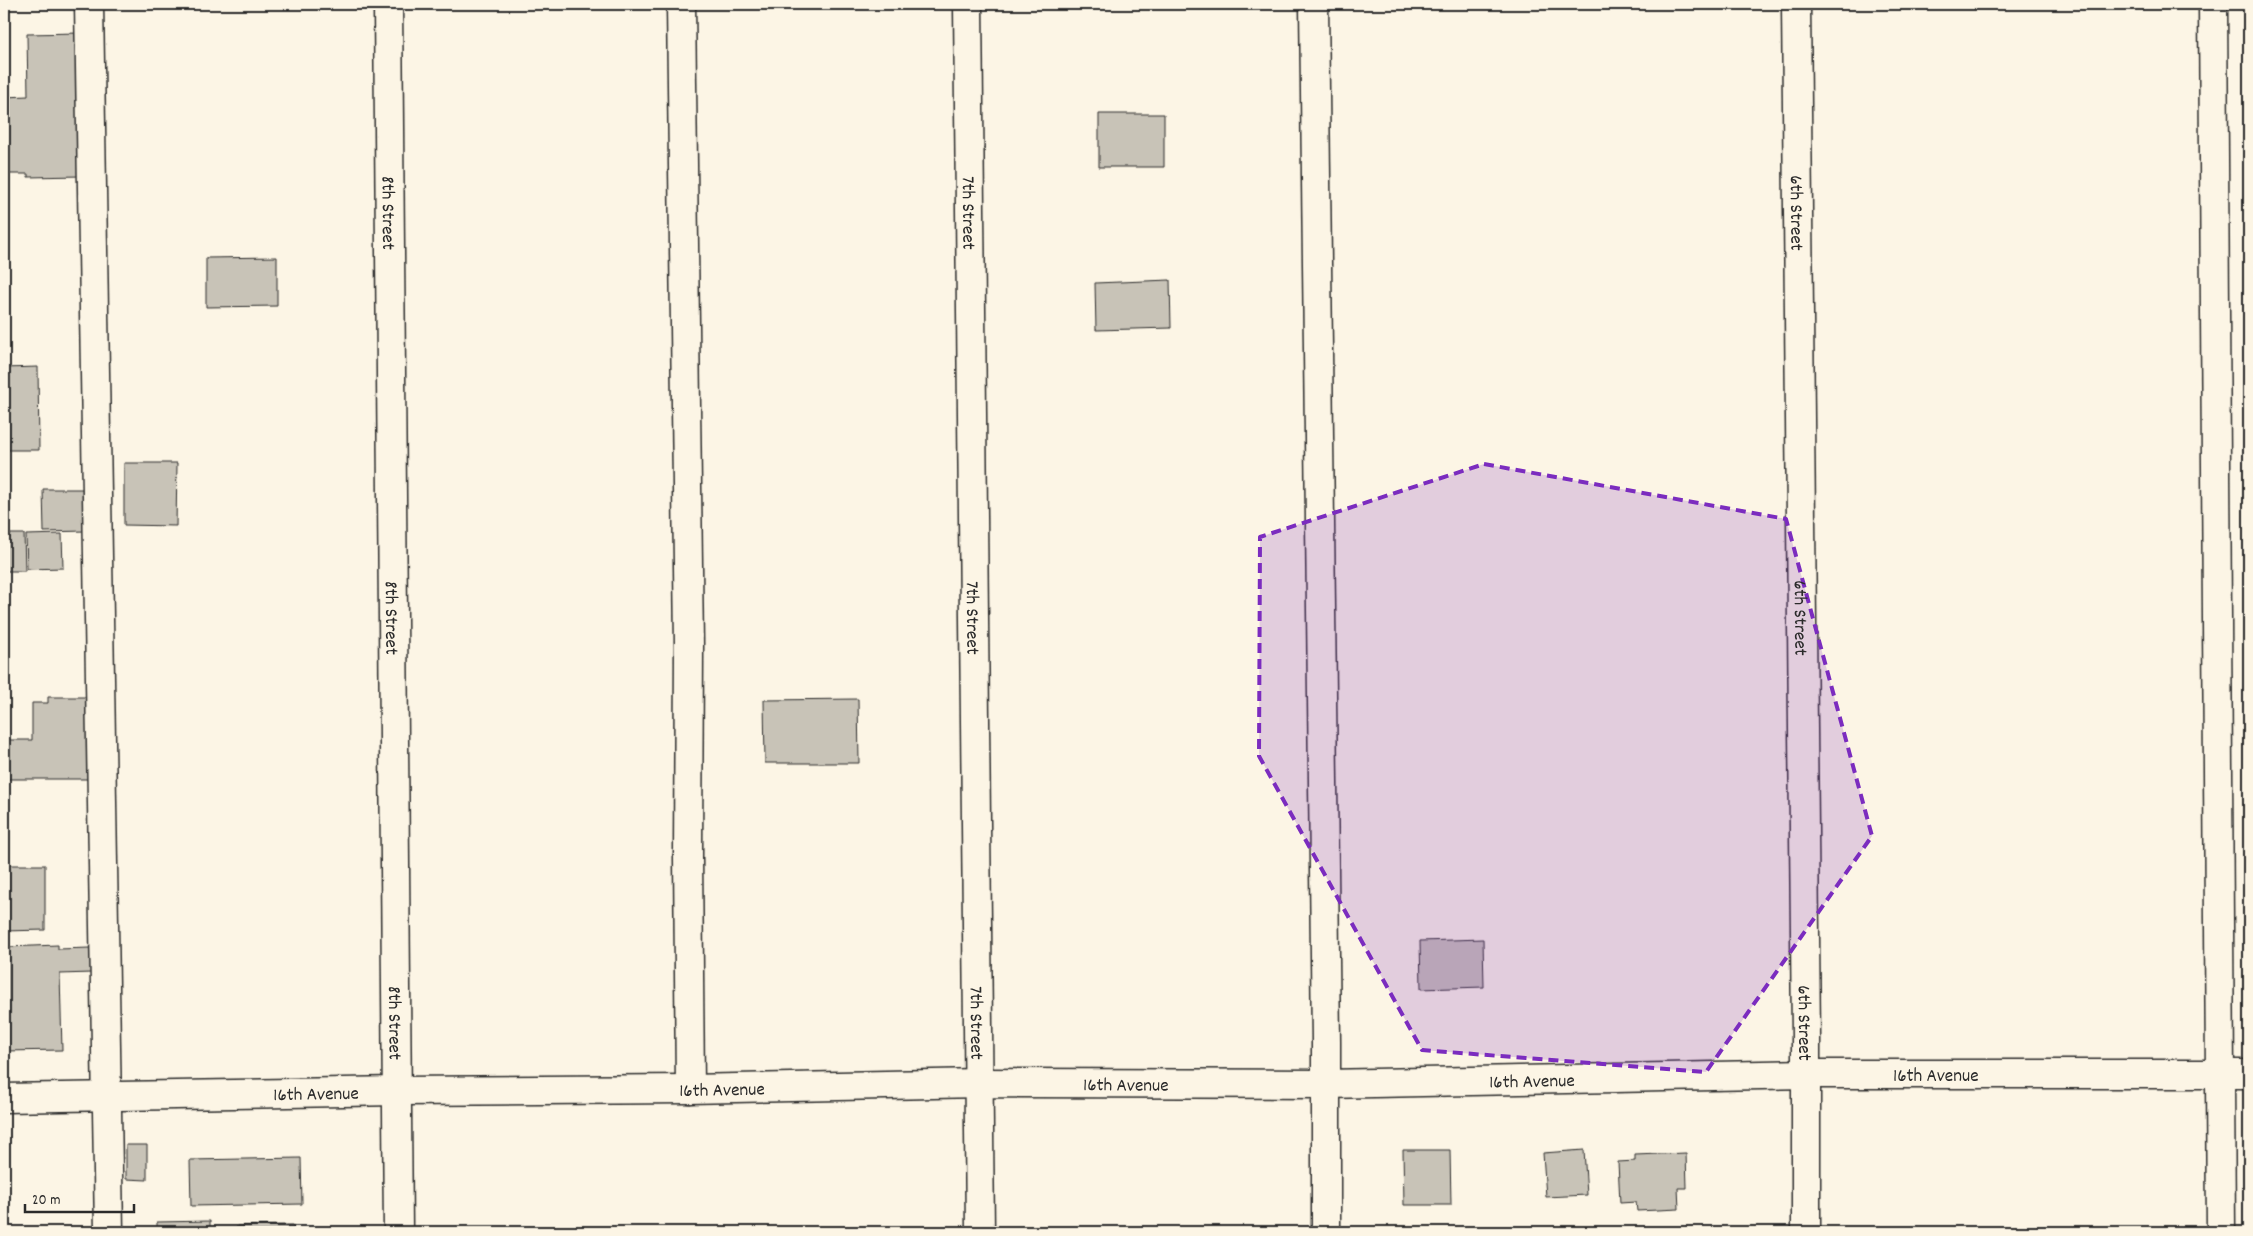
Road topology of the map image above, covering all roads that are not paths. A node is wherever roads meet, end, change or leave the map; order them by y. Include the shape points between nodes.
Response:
1 (89, 4) edge
2 (388, 4) edge
3 (681, 4) edge
4 (968, 4) edge
5 (1314, 4) edge
6 (1796, 4) edge
7 (2213, 4) edge
8 (1806, 1074) junction
9 (2221, 1074) junction
10 (2249, 1074) edge
11 (980, 1083) junction
12 (1326, 1084) junction
13 (690, 1089) junction
14 (397, 1091) junction
15 (107, 1096) junction
16 (4, 1098) edge
17 (109, 1232) edge
18 (398, 1232) edge
19 (980, 1232) edge
20 (1326, 1232) edge
21 (1806, 1232) edge
22 (2221, 1232) edge

1 - 15 street
2 - 14 street, 8th Street
3 - 13 street via 689,646
4 - 11 street, 7th Street
5 - 12 street
6 - 8 street, 6th Street
7 - 9 street
8 - 9 street, 16th Avenue
8 - 12 street, 16th Avenue
8 - 21 street, 6th Street
9 - 10 street, 16th Avenue
9 - 22 street
11 - 12 street, 16th Avenue
11 - 13 street, 16th Avenue
11 - 19 street, 7th Street
12 - 20 street
13 - 14 street, 16th Avenue
14 - 15 street, 16th Avenue
14 - 18 street, 8th Street
15 - 16 street, 16th Avenue
15 - 17 street

